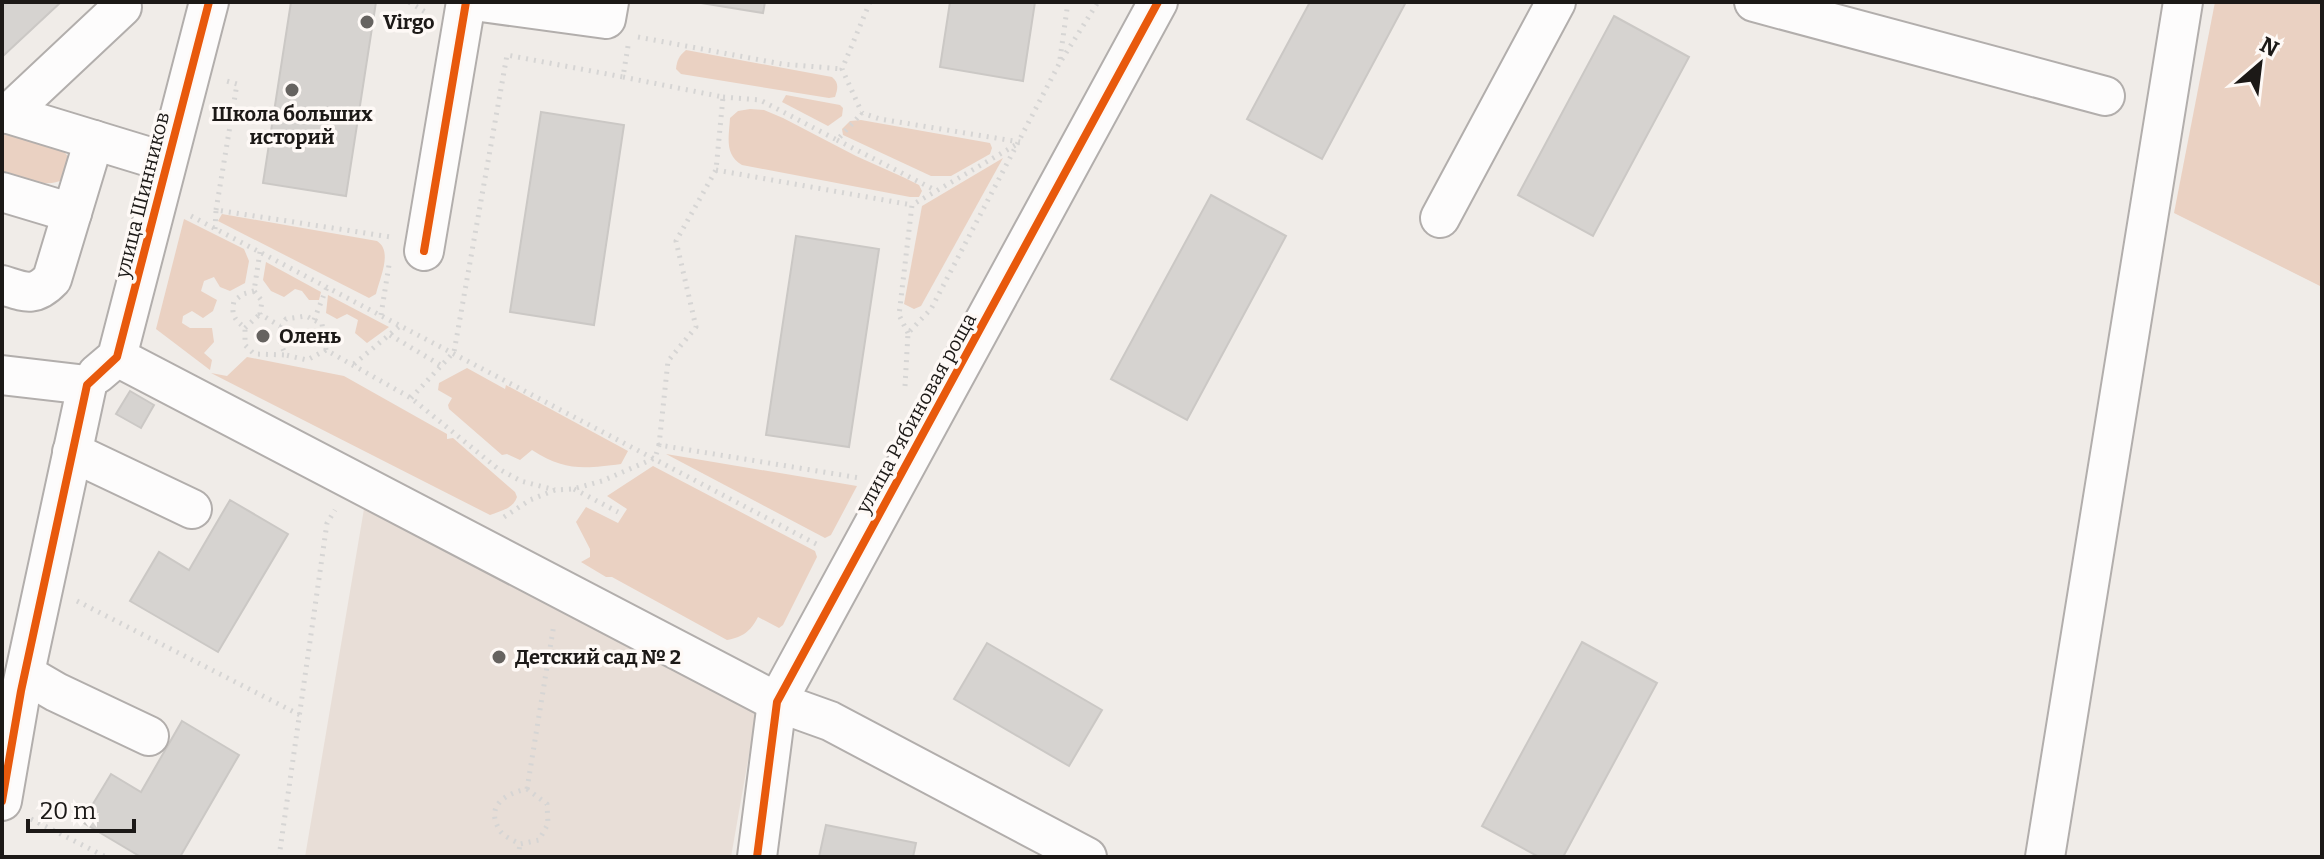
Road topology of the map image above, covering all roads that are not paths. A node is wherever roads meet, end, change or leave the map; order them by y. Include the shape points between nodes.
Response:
1 (209, 2) edge
2 (466, 2) edge
3 (481, 2) edge
4 (609, 2) edge
5 (1158, 2) edge
6 (1556, 2) edge
7 (1754, 2) edge
8 (2183, 2) edge
9 (122, 7) dead end
10 (2105, 96) dead end
11 (5, 113) edge
12 (94, 140) junction
13 (166, 162) junction
14 (2, 192) edge
15 (72, 213) junction
16 (1440, 218) dead end
17 (414, 246) road end
18 (2, 285) edge
19 (117, 357) junction
20 (2, 375) edge
21 (87, 385) junction
22 (72, 452) junction
23 (192, 509) dead end
24 (25, 674) junction
25 (777, 702) junction
26 (149, 736) dead end
27 (15, 809) edge
28 (757, 857) edge
29 (1087, 857) edge
30 (2045, 857) edge

1 - 13 street, улица Шинников
2 - 17 street
3 - 4 street via 606,19
5 - 25 street, улица Рябиновая роща
6 - 16 street
7 - 10 street
8 - 30 street
9 - 11 street
11 - 12 street
12 - 13 street
12 - 15 street
13 - 19 street, улица Шинников
14 - 15 street
15 - 18 street via 52,279 42,290 27,293
19 - 21 street
19 - 25 street
20 - 21 street
21 - 22 street
22 - 23 street
22 - 24 street
24 - 26 street
24 - 27 street
25 - 28 street, улица Рябиновая роща
25 - 29 street via 830,721

